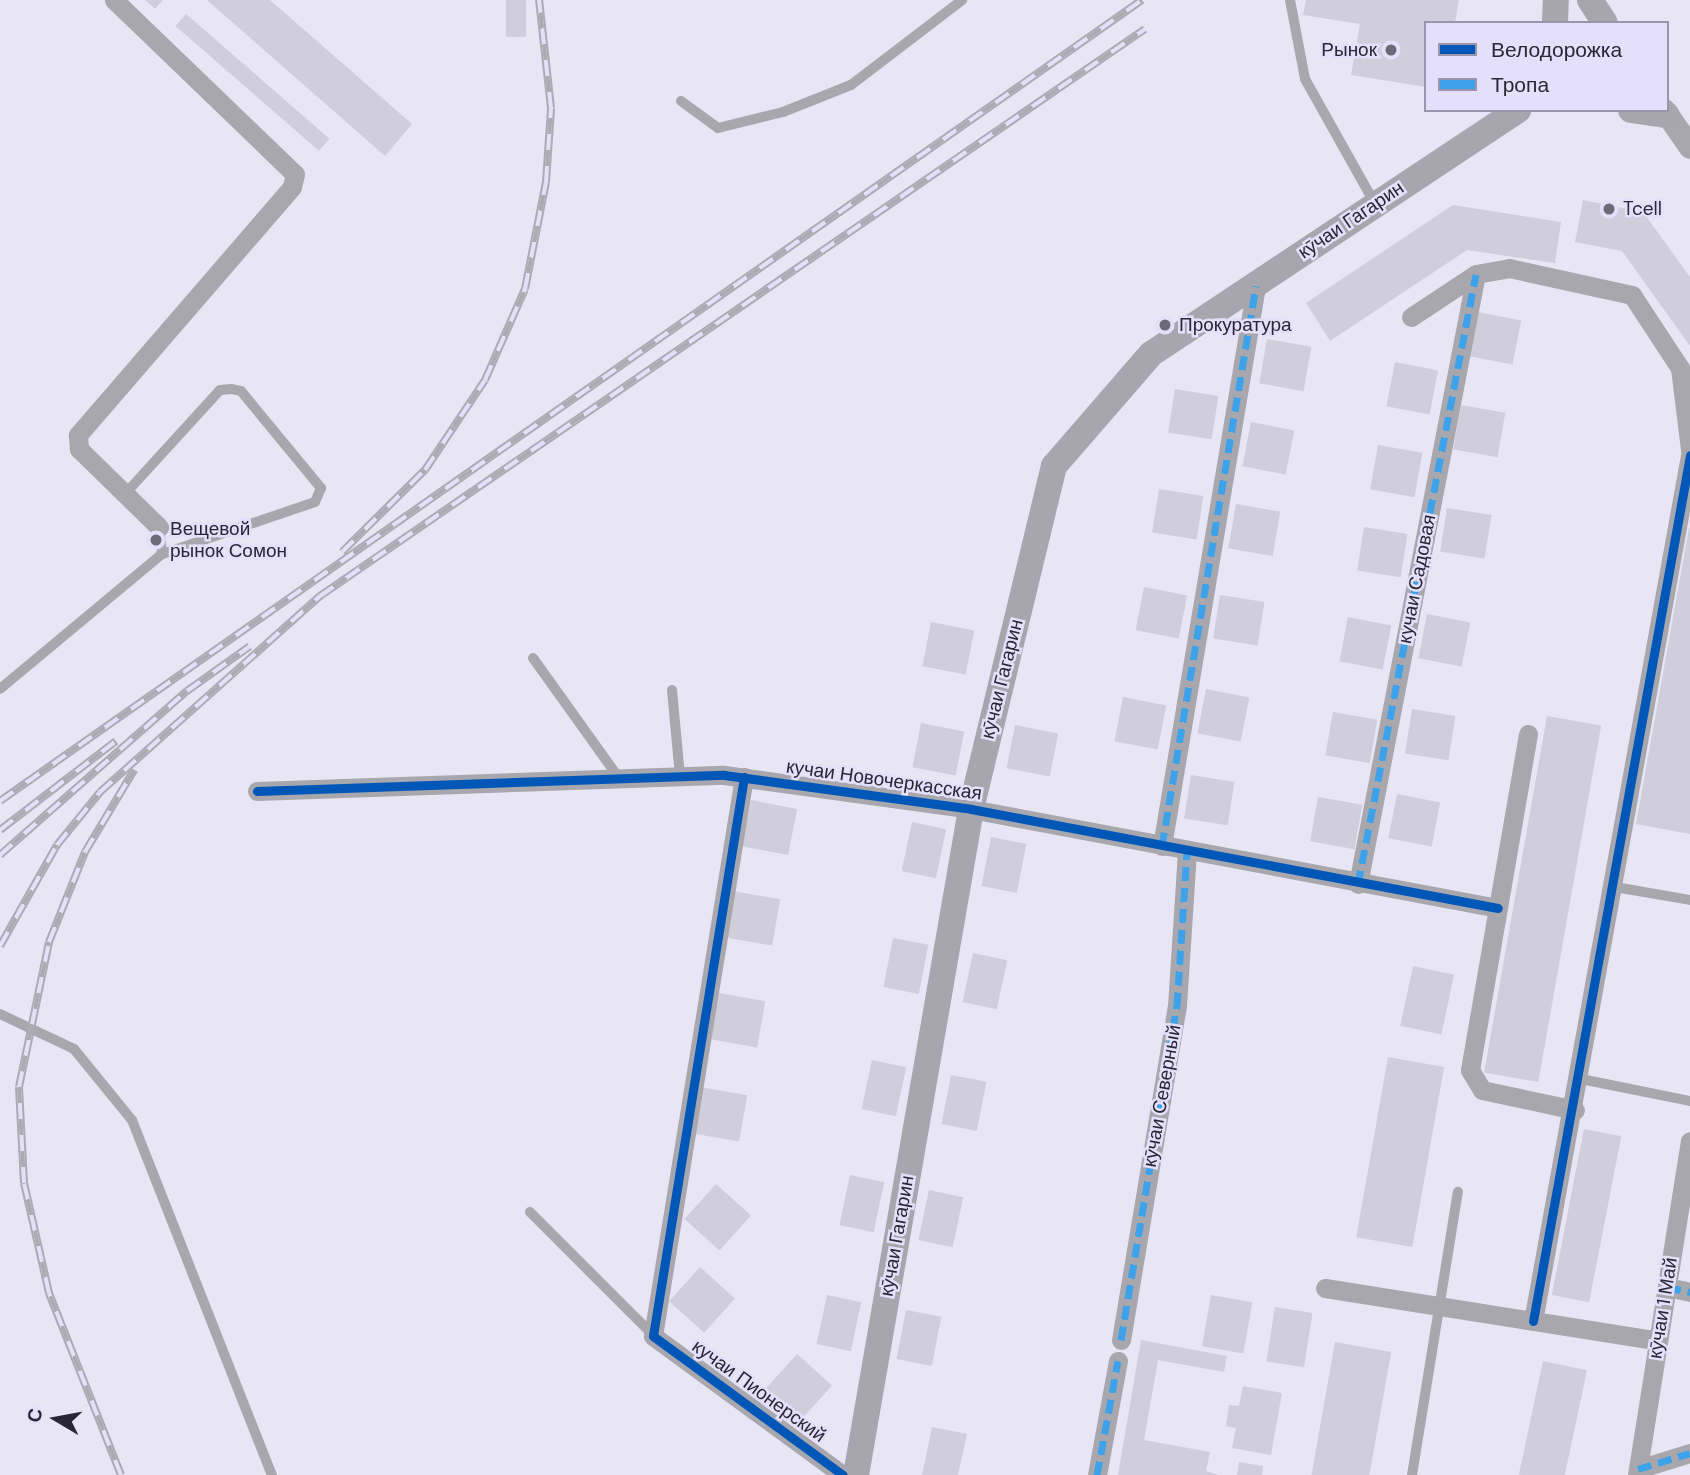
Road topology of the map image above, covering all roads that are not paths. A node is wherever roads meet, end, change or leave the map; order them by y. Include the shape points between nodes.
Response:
1 (114, 0) edge
2 (962, 0) edge
3 (1290, 0) edge
4 (1556, 0) edge
5 (1590, 0) edge
6 (1555, 21) edge
7 (1604, 21) edge
8 (681, 101) dead end
9 (1515, 112) edge
10 (1665, 113) edge
11 (1690, 148) edge
12 (1374, 202) junction
13 (1476, 274) junction
14 (1256, 286) junction
15 (1412, 317) dead end
16 (1690, 450) edge
17 (1690, 455) edge
18 (125, 494) junction
19 (159, 527) joint
20 (162, 554) junction
21 (533, 658) dead end
22 (0, 689) edge
23 (671, 690) dead end
24 (1528, 734) dead end
25 (680, 776) junction
26 (744, 777) junction
27 (619, 778) junction
28 (257, 791) dead end
29 (971, 809) junction
30 (1162, 846) junction
31 (1187, 850) junction
32 (1359, 884) junction
33 (1615, 887) junction
34 (1690, 900) edge
35 (1498, 908) junction
36 (0, 1014) edge
37 (1581, 1079) junction
38 (1690, 1101) edge
39 (1574, 1110) junction
40 (1690, 1141) edge
41 (1458, 1192) dead end
42 (530, 1212) dead end
43 (1667, 1287) junction
44 (1325, 1288) dead end
45 (1690, 1292) edge
46 (1437, 1306) junction
47 (1534, 1321) junction
48 (653, 1336) junction
49 (1121, 1340) dead end
50 (1658, 1341) junction
51 (1118, 1361) dead end
52 (1690, 1452) edge
53 (1637, 1472) edge
54 (272, 1475) edge
55 (843, 1475) edge
56 (856, 1475) edge
57 (1097, 1475) edge
58 (1412, 1475) edge

1 - 18 street via 295,174 292,187 85,422 79,449
2 - 8 lane via 851,85 783,112 718,128
3 - 12 lane via 1305,79
4 - 6 main road
5 - 7 main road
9 - 12 main road, кӯчаи Гагарин
10 - 11 street
12 - 14 main road, кӯчаи Гагарин
13 - 15 street
13 - 16 street via 1509,268 1632,295 1680,368
13 - 32 street, кучаи Садовая
14 - 29 main road, кӯчаи Гагарин via 1151,354 1054,466
14 - 30 street
17 - 33 street
18 - 19 street
18 - 20 lane via 220,390 231,388 241,391 321,488 315,502
19 - 20 lane
20 - 22 lane
21 - 27 lane
23 - 25 lane
24 - 35 street
25 - 26 street, кучаи Новочеркасская
25 - 27 street, кучаи Новочеркасская
26 - 29 street, кучаи Новочеркасская
26 - 48 street
27 - 28 street, кучаи Новочеркасская
29 - 30 street, кучаи Новочеркасская
29 - 56 main road, кӯчаи Гагарин
30 - 31 street, кучаи Новочеркасская
31 - 32 street, кучаи Новочеркасская
31 - 49 street, кӯчаи Северный via 1177,1006
32 - 35 street, кучаи Новочеркасская
33 - 34 lane
33 - 37 street
35 - 39 street via 1470,1070 1473,1083
36 - 54 lane via 74,1049 132,1120
37 - 38 lane
37 - 39 street
39 - 47 street
40 - 43 street, кӯчаи 1 Май
41 - 46 lane
42 - 48 lane
43 - 45 street
43 - 50 street, кӯчаи 1 Май
44 - 46 street
46 - 47 street
46 - 58 lane
47 - 50 street
48 - 55 street, кучаи Пионерский
50 - 53 street, кӯчаи 1 Май
51 - 57 street
52 - 53 street

